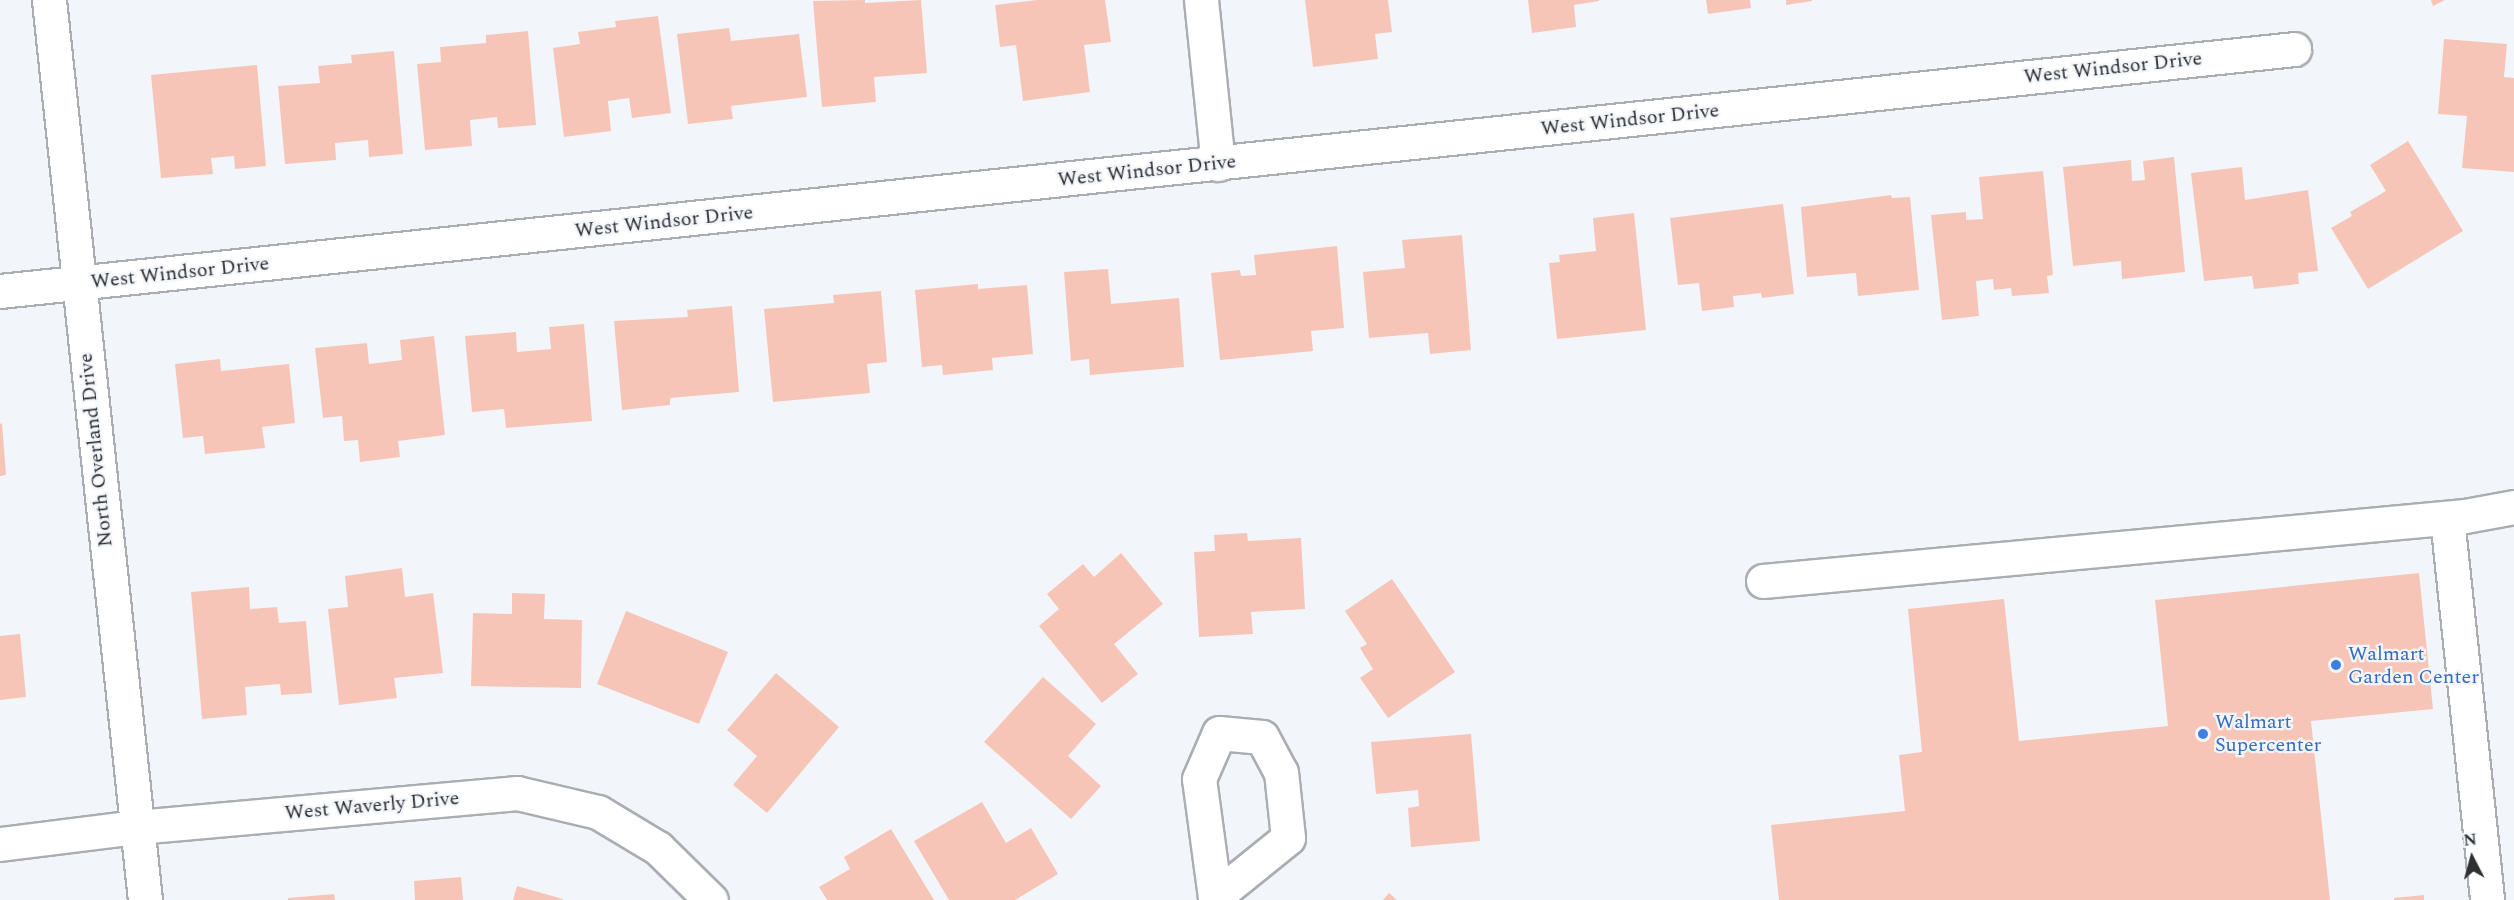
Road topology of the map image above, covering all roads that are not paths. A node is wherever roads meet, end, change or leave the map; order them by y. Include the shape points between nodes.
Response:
1 (49, 0) edge
2 (1201, 0) edge
3 (2294, 49) dead end
4 (1218, 164) junction
5 (78, 283) junction
6 (0, 291) edge
7 (2514, 507) edge
8 (2447, 518) junction
9 (1763, 581) dead end
10 (137, 827) junction
11 (0, 844) edge
12 (145, 900) edge
13 (711, 900) edge
14 (2487, 900) edge

1 - 5 street, North Overland Drive
2 - 4 street
3 - 4 street, West Windsor Drive
4 - 5 street, West Windsor Drive
5 - 6 street, West Windsor Drive
5 - 10 street, North Overland Drive
7 - 8 street
8 - 9 street
8 - 14 street
10 - 11 street, West Waverly Drive
10 - 12 street, North Overland Drive
10 - 13 street, West Waverly Drive via 517,793 598,812 658,848

